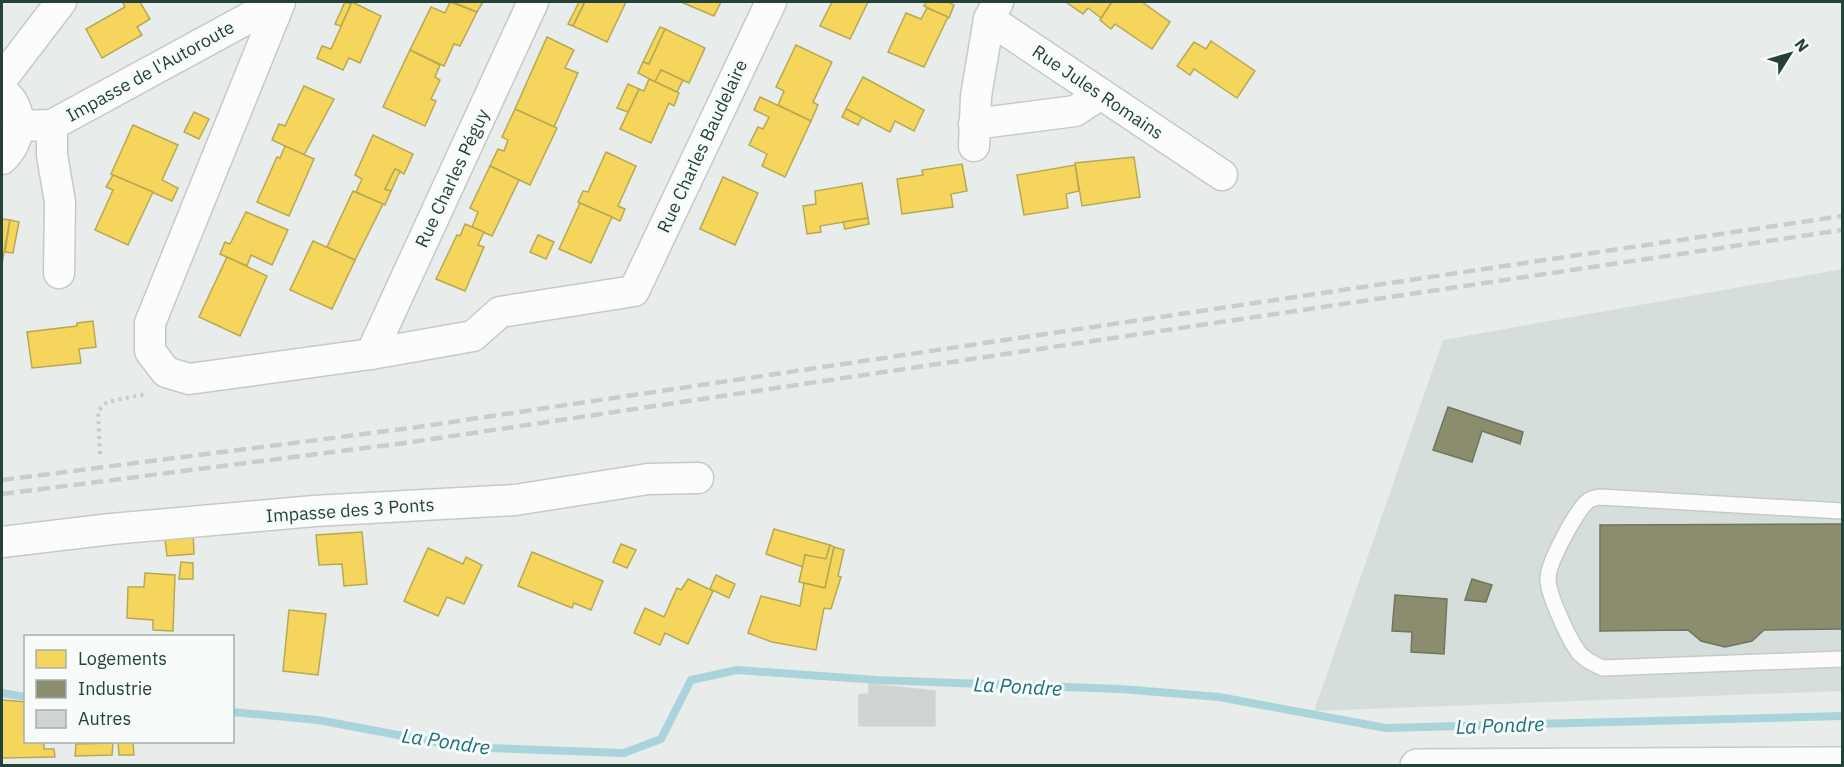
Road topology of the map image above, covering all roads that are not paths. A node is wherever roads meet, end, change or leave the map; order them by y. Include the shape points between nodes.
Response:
1 (61, 2) edge
2 (279, 2) edge
3 (533, 2) edge
4 (771, 2) edge
5 (994, 10) edge
6 (2, 79) edge
7 (2, 90) edge
8 (1101, 94) junction
9 (52, 124) junction
10 (19, 126) junction
11 (2, 159) edge
12 (1222, 175) dead end
13 (59, 273) dead end
14 (371, 354) junction
15 (698, 478) dead end
16 (1842, 511) edge
17 (2, 542) edge
18 (1842, 659) edge
19 (1842, 764) edge
20 (1417, 765) edge

1 - 6 street
2 - 9 street, Impasse de l'Autoroute
2 - 14 street via 150,323 150,351 166,372 188,378
3 - 14 street, Rue Charles Péguy
4 - 14 street, Rue Charles Baudelaire via 634,291 500,312 473,336
5 - 8 street, Rue Jules Romains
5 - 8 street via 978,78 974,135 1075,111
7 - 10 street via 13,103
8 - 12 street, Rue Jules Romains
9 - 10 street, Impasse de l'Autoroute
9 - 13 street via 52,155 60,202
10 - 11 street via 16,141
15 - 17 street, Impasse des 3 Ponts via 648,479 514,501 303,512
16 - 18 lane via 1600,497 1581,508 1547,579 1578,652 1589,663 1603,668
19 - 20 street

